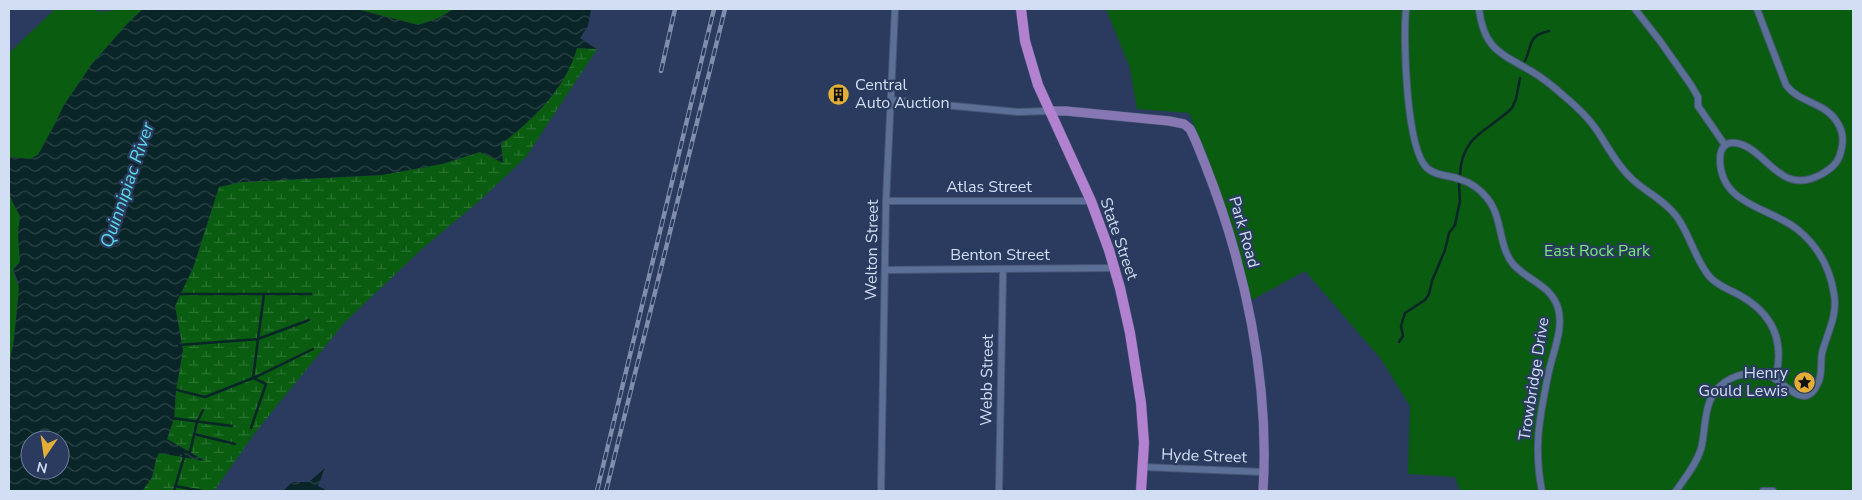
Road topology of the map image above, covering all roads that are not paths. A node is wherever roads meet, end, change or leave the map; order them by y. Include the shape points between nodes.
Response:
1 (895, 9) edge
2 (1021, 9) edge
3 (1406, 9) edge
4 (1479, 9) edge
5 (1635, 9) edge
6 (1757, 9) edge
7 (891, 100) junction
8 (1049, 111) junction
9 (1725, 145) junction
10 (886, 201) junction
11 (1091, 201) junction
12 (1115, 268) junction
13 (884, 270) junction
14 (1003, 270) junction
15 (1775, 379) junction
16 (1143, 468) junction
17 (1263, 472) junction
18 (881, 491) edge
19 (999, 491) edge
20 (1141, 491) edge
21 (1263, 491) edge
22 (1542, 491) edge
23 (1676, 491) edge
24 (1764, 491) edge
25 (1773, 491) edge

1 - 7 street, Welton Street
2 - 8 main road, State Street via 1029,57
3 - 22 street, Trowbridge Drive via 1404,56 1419,157 1432,172 1466,182 1485,196 1494,210 1512,263 1546,288 1558,308 1558,334 1537,440
4 - 15 street via 1483,30 1493,47 1537,75 1575,105 1632,179 1675,214 1710,277 1746,298 1766,316 1779,345
5 - 9 street via 1696,92 1698,106
6 - 9 street via 1786,85 1834,117 1842,134 1841,152 1828,170 1802,180 1778,172 1748,147 1735,143
7 - 8 street via 1018,112
7 - 10 street, Welton Street
8 - 11 main road, State Street
8 - 17 main road, Park Road via 1169,121 1184,124 1190,129 1224,213 1243,283 1259,375
9 - 15 street via 1720,153 1720,164 1731,189 1747,204 1784,221 1807,238 1823,260 1833,288 1834,314 1822,351 1816,388 1807,394 1797,395
10 - 11 street, Atlas Street
10 - 13 street, Welton Street
11 - 12 main road, State Street
12 - 14 street, Benton Street
12 - 16 main road, State Street via 1139,386
13 - 14 street, Benton Street
13 - 18 street, Welton Street
14 - 19 street, Webb Street
15 - 23 street via 1760,374 1742,375 1718,388 1711,399 1698,455
16 - 17 street, Hyde Street
16 - 20 main road, State Street
17 - 21 main road, Park Road
24 - 25 street

